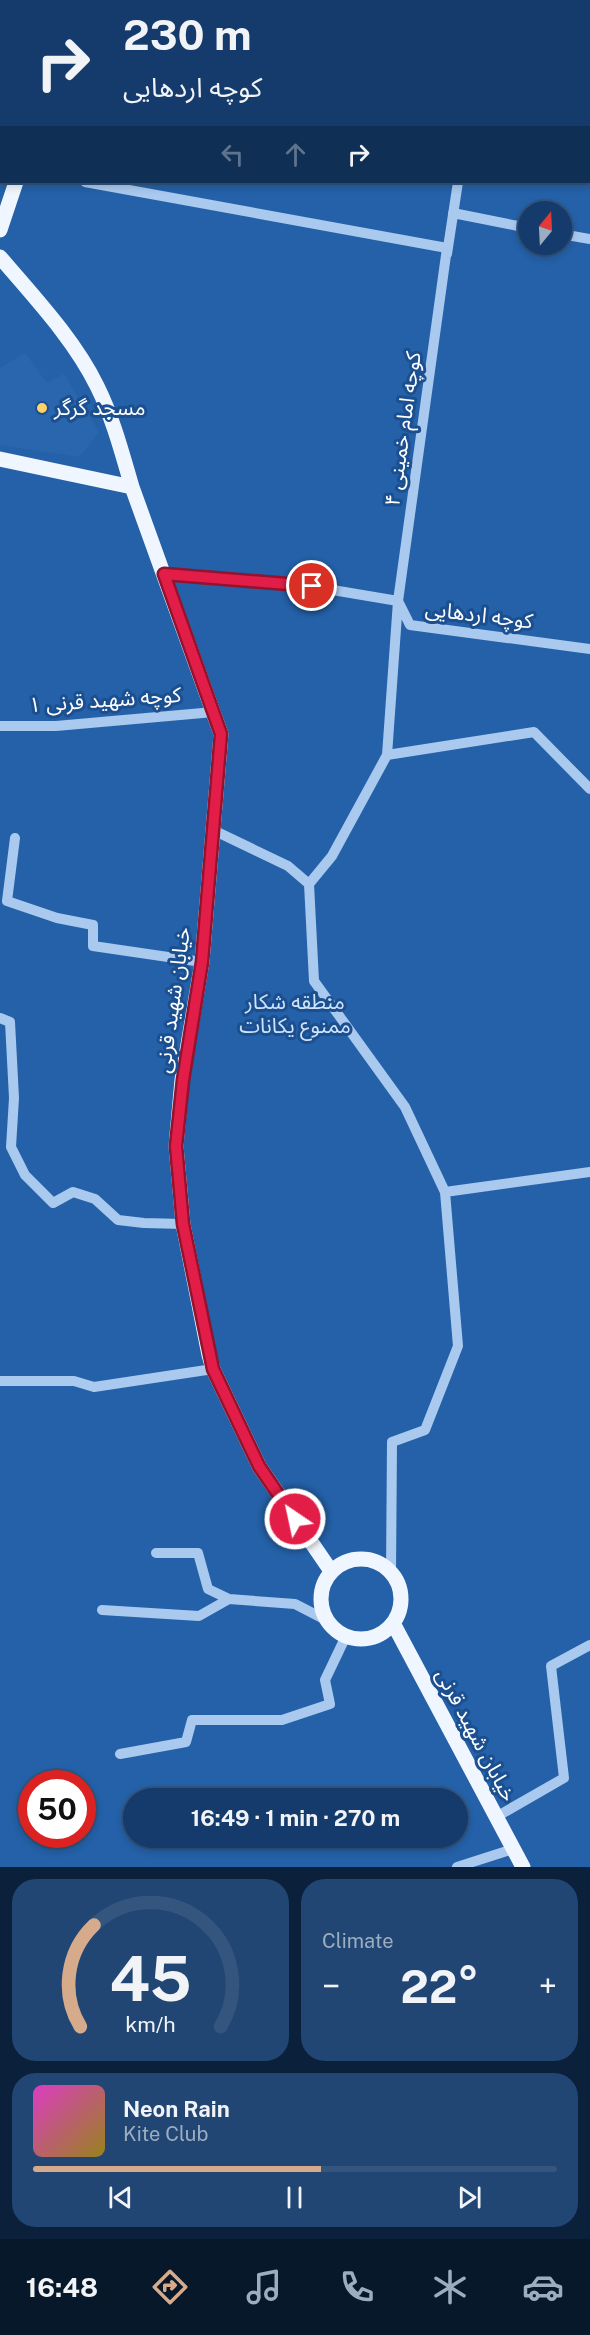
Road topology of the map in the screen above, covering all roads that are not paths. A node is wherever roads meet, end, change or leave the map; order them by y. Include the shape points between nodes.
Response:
1 (16, 183) edge
2 (90, 183) edge
3 (458, 183) edge
4 (453, 213) junction
5 (518, 226) edge
6 (0, 230) edge
7 (572, 236) edge
8 (590, 239) edge
9 (0, 257) edge
10 (446, 260) junction
11 (0, 459) edge
12 (132, 487) junction
13 (164, 574) junction
14 (398, 600) junction
15 (590, 649) edge
16 (213, 712) junction
17 (0, 726) edge
18 (387, 755) junction
19 (590, 789) edge
20 (213, 831) junction
21 (15, 838) dead end
22 (309, 884) junction
23 (202, 962) junction
24 (0, 1018) edge
25 (590, 1172) edge
26 (445, 1192) junction
27 (183, 1224) junction
28 (213, 1369) junction
29 (0, 1381) edge
30 (156, 1553) dead end
31 (331, 1571) junction
32 (392, 1573) junction
33 (229, 1599) junction
34 (102, 1610) dead end
35 (326, 1620) junction
36 (393, 1623) junction
37 (346, 1636) junction
38 (590, 1645) edge
39 (120, 1754) dead end
40 (496, 1817) junction
41 (513, 1849) junction
42 (457, 1867) edge
43 (522, 1867) edge

1 - 6 main road
2 - 10 street via 447,248
3 - 4 street, کوچه امام خمینی ۴
4 - 5 street
4 - 10 street, کوچه امام خمینی ۴
7 - 8 street
9 - 12 main road, خیابان شهید قرنی via 50,317 97,385 116,431
10 - 14 street, کوچه امام خمینی ۴
11 - 12 main road
12 - 13 main road, خیابان شهید قرنی
13 - 14 street, کوچه اردهایی via 291,583
13 - 16 main road, خیابان شهید قرنی
14 - 15 street, کوچه اردهایی via 410,626
14 - 18 street, کوچه امام خمینی ۴
16 - 17 street, کوچه شهید قرنی ۱ via 56,726
16 - 20 main road, خیابان شهید قرنی via 221,734
18 - 19 street via 534,732
18 - 22 street via 332,856
20 - 22 street via 288,866
20 - 23 main road, خیابان شهید قرنی
21 - 23 street via 8,901 57,918 93,925 93,946
22 - 26 street via 315,981 405,1107
23 - 27 main road, خیابان شهید قرنی via 176,1146
24 - 27 street via 10,1022 14,1098 11,1147 25,1175 52,1203 73,1192 94,1199 118,1220
25 - 26 street
26 - 32 street via 458,1346 425,1430 392,1442
27 - 28 main road, خیابان شهید قرنی
28 - 29 street via 94,1387 74,1381
28 - 31 main road, خیابان شهید قرنی via 259,1466
30 - 33 street via 198,1553 208,1589
31 - 32 main road via 342,1563 369,1559
31 - 35 main road via 321,1595
32 - 36 main road via 401,1598
33 - 34 street via 199,1616
33 - 35 street via 295,1604
35 - 37 main road
36 - 37 main road via 372,1637
36 - 40 main road, خیابان شهید قرنی
37 - 39 street via 325,1680 330,1704 282,1720 192,1720 186,1742
38 - 40 street via 551,1666 564,1778
40 - 41 main road, خیابان شهید قرنی
41 - 42 street
41 - 43 main road, خیابان شهید قرنی

